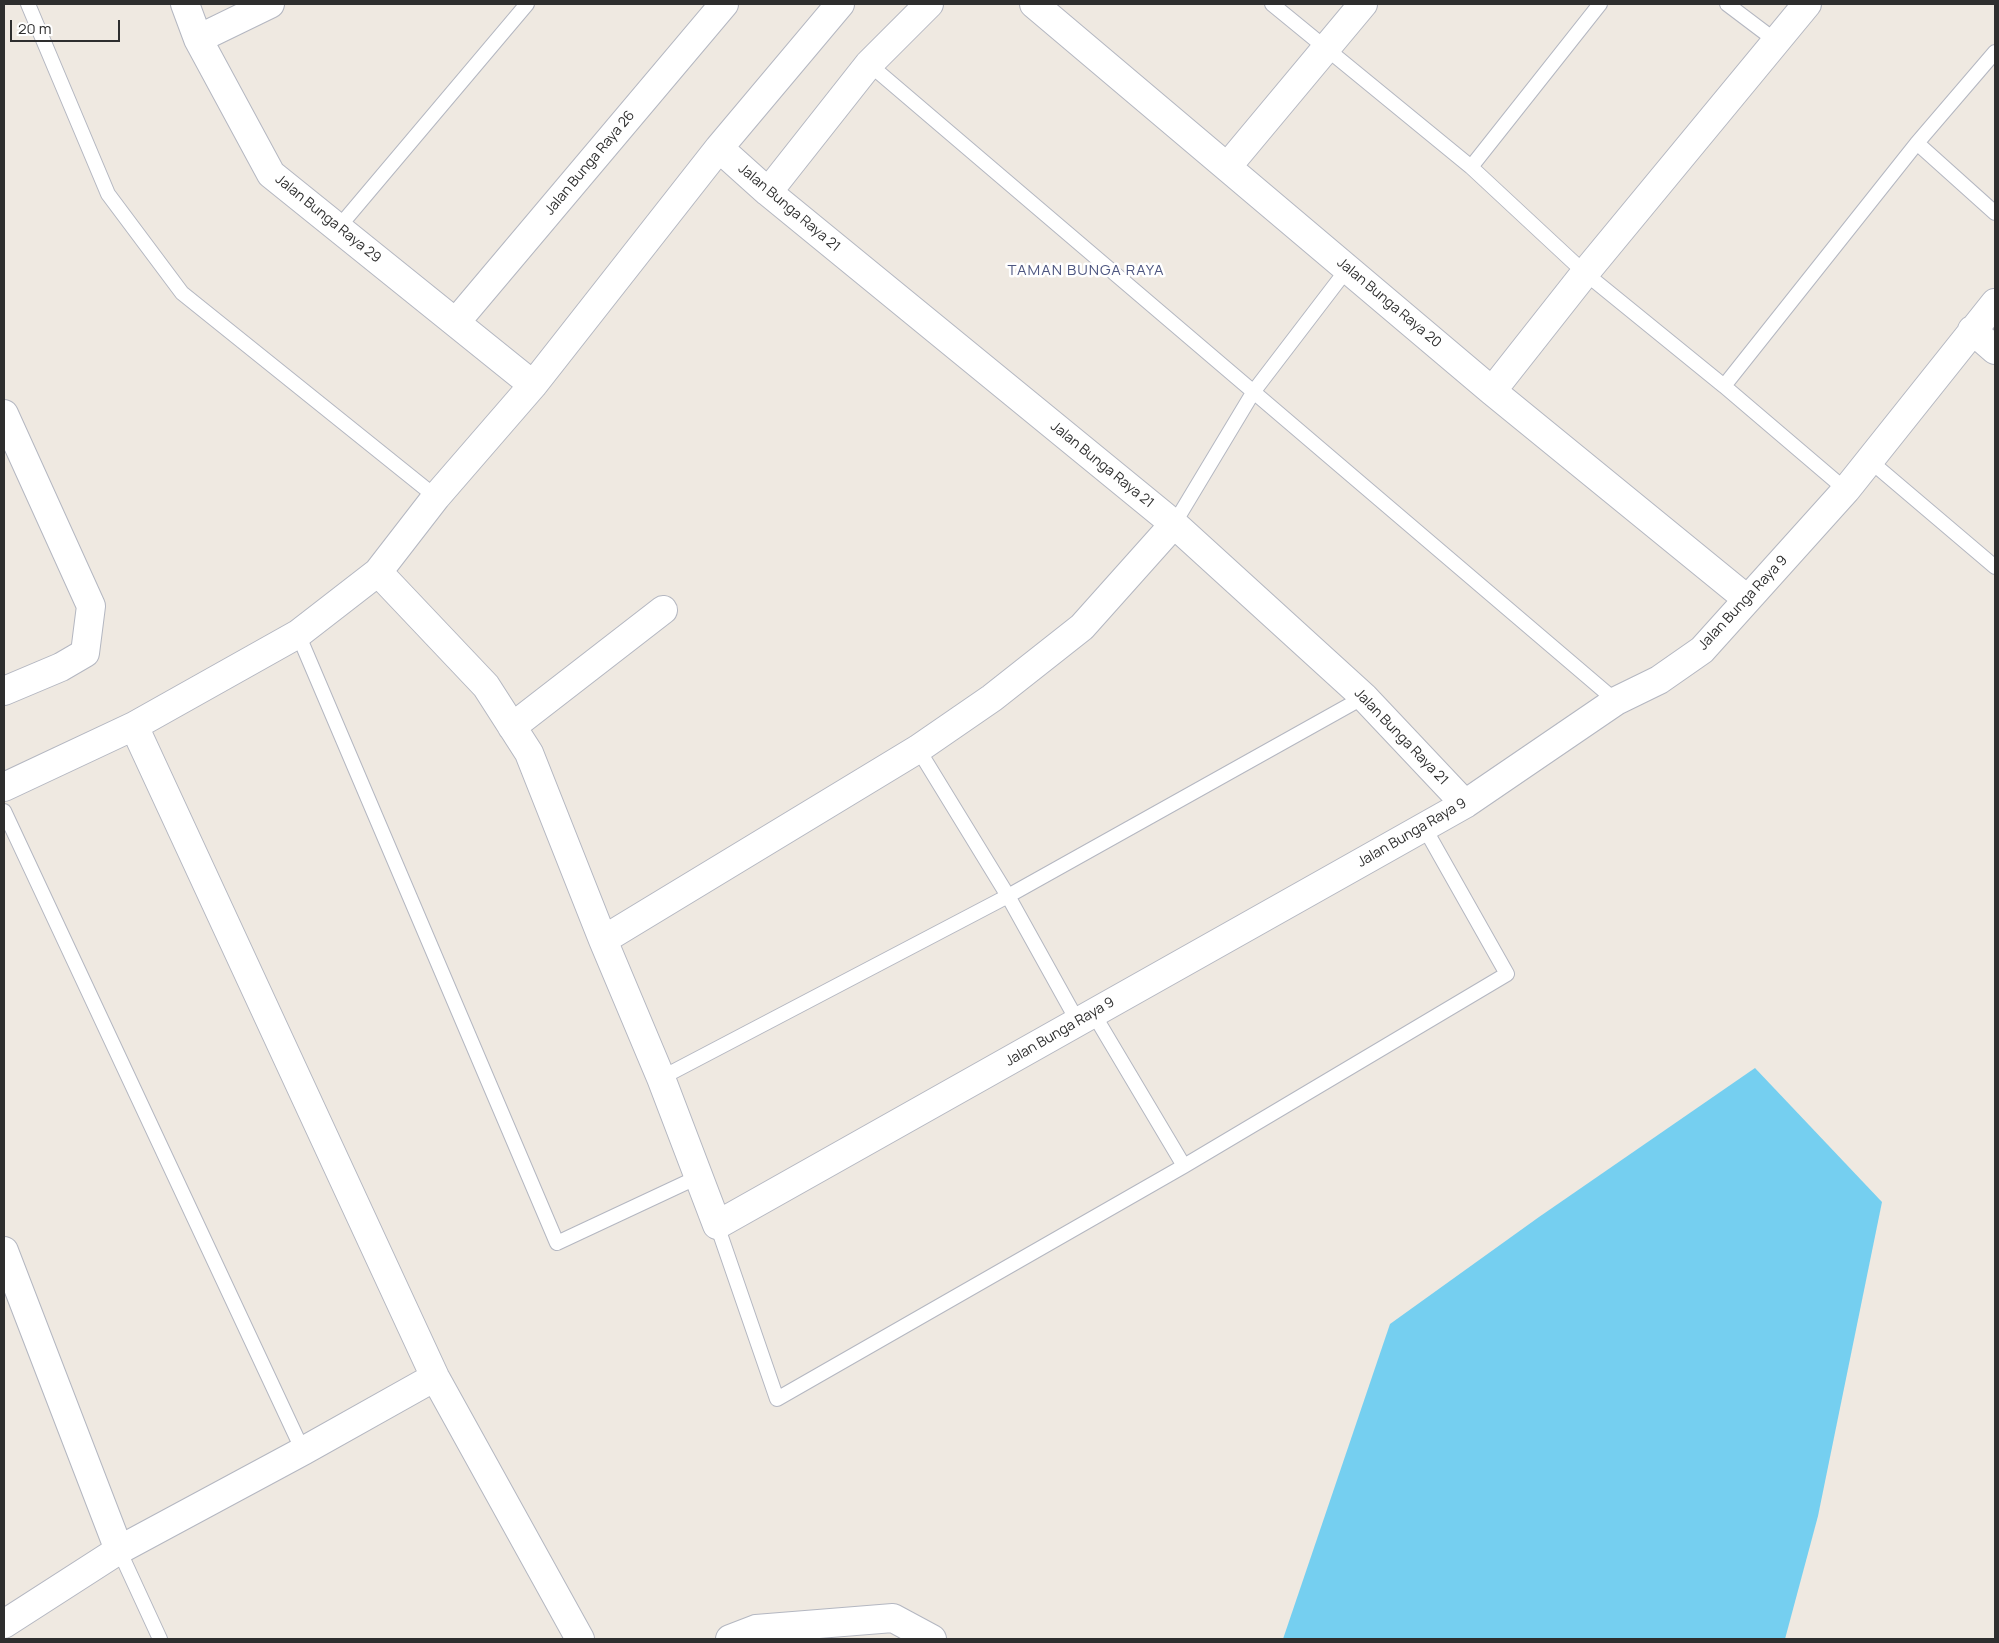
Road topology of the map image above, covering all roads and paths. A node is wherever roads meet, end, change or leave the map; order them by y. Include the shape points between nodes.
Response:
1 (28, 4) edge
2 (185, 4) edge
3 (270, 4) edge
4 (527, 4) edge
5 (724, 4) edge
6 (840, 4) edge
7 (929, 4) edge
8 (1034, 4) edge
9 (1272, 4) edge
10 (1364, 4) edge
11 (1600, 4) edge
12 (1727, 4) edge
13 (1807, 4) edge
14 (198, 39) junction
15 (1776, 41) junction
16 (1325, 48) junction
17 (1995, 52) edge
18 (869, 64) junction
19 (1917, 143) junction
20 (719, 148) junction
21 (1227, 167) junction
22 (1471, 167) junction
23 (768, 192) junction
24 (1995, 213) edge
25 (338, 228) junction
26 (1348, 268) junction
27 (1584, 274) junction
28 (1995, 303) edge
29 (456, 322) junction
30 (1972, 330) junction
31 (1995, 350) edge
32 (533, 385) junction
33 (1724, 386) junction
34 (1254, 391) junction
35 (1492, 391) junction
36 (4, 414) edge
37 (1869, 460) junction
38 (1846, 490) junction
39 (436, 497) junction
40 (1174, 524) junction
41 (1995, 567) edge
42 (378, 572) junction
43 (1747, 599) junction
44 (664, 610) dead end
45 (298, 634) junction
46 (4, 691) edge
47 (1364, 697) junction
48 (1616, 701) junction
49 (134, 726) junction
50 (512, 727) junction
51 (918, 749) junction
52 (4, 787) edge
53 (1465, 804) junction
54 (4, 811) edge
55 (1424, 827) junction
56 (1008, 896) junction
57 (603, 940) junction
58 (1086, 1018) junction
59 (661, 1078) junction
60 (1184, 1166) junction
61 (698, 1177) junction
62 (717, 1225) junction
63 (4, 1251) edge
64 (435, 1377) junction
65 (303, 1452) junction
66 (119, 1550) junction
67 (4, 1623) edge
68 (160, 1639) edge
69 (580, 1639) edge
70 (730, 1639) edge
71 (932, 1639) edge

1 - 39 lane via 108,194 182,293
2 - 14 street, Jalan Bunga Raya 29
3 - 14 street
4 - 25 lane
5 - 29 street, Jalan Bunga Raya 26
6 - 20 street
7 - 18 street
8 - 21 street, Jalan Bunga Raya 20
9 - 16 lane
10 - 16 street
11 - 22 lane
12 - 15 lane
13 - 15 street
14 - 25 street, Jalan Bunga Raya 29 via 271,174
15 - 27 street
16 - 21 street
16 - 22 lane
17 - 19 lane
18 - 23 street
18 - 34 lane
19 - 24 lane
19 - 33 lane
20 - 23 street, Jalan Bunga Raya 21
20 - 32 street
21 - 26 street, Jalan Bunga Raya 20
22 - 27 lane
23 - 40 street, Jalan Bunga Raya 21
25 - 29 street, Jalan Bunga Raya 29
26 - 34 lane
26 - 35 street, Jalan Bunga Raya 20
27 - 33 lane
27 - 35 street
28 - 30 street, Jalan Bunga Raya 9
29 - 32 street, Jalan Bunga Raya 29
30 - 31 street
30 - 37 street, Jalan Bunga Raya 9
32 - 39 street
33 - 38 lane
34 - 40 lane
34 - 48 lane
35 - 43 street, Jalan Bunga Raya 20
36 - 46 street via 92,606 85,653
37 - 38 street, Jalan Bunga Raya 9
37 - 41 lane
38 - 43 street, Jalan Bunga Raya 9
39 - 42 street
40 - 47 street, Jalan Bunga Raya 21
40 - 51 street via 1082,627 992,698
42 - 45 street
42 - 50 street via 486,686
43 - 48 street, Jalan Bunga Raya 9 via 1702,650 1659,680
44 - 50 street
45 - 49 street
45 - 61 lane via 557,1243
47 - 53 street, Jalan Bunga Raya 21
47 - 56 lane
48 - 53 street, Jalan Bunga Raya 9
49 - 52 street
49 - 64 street
50 - 57 street via 529,753
51 - 56 lane
51 - 57 street
53 - 55 street, Jalan Bunga Raya 9
54 - 65 lane
55 - 58 street, Jalan Bunga Raya 9
55 - 60 lane via 1507,974
56 - 58 lane
56 - 59 lane
57 - 59 street
58 - 60 lane
58 - 62 street, Jalan Bunga Raya 9
59 - 61 street
60 - 62 lane via 777,1399
61 - 62 street
63 - 66 street
64 - 65 street
64 - 69 street
65 - 66 street
66 - 67 street
66 - 68 lane
70 - 71 street via 756,1628 892,1618

